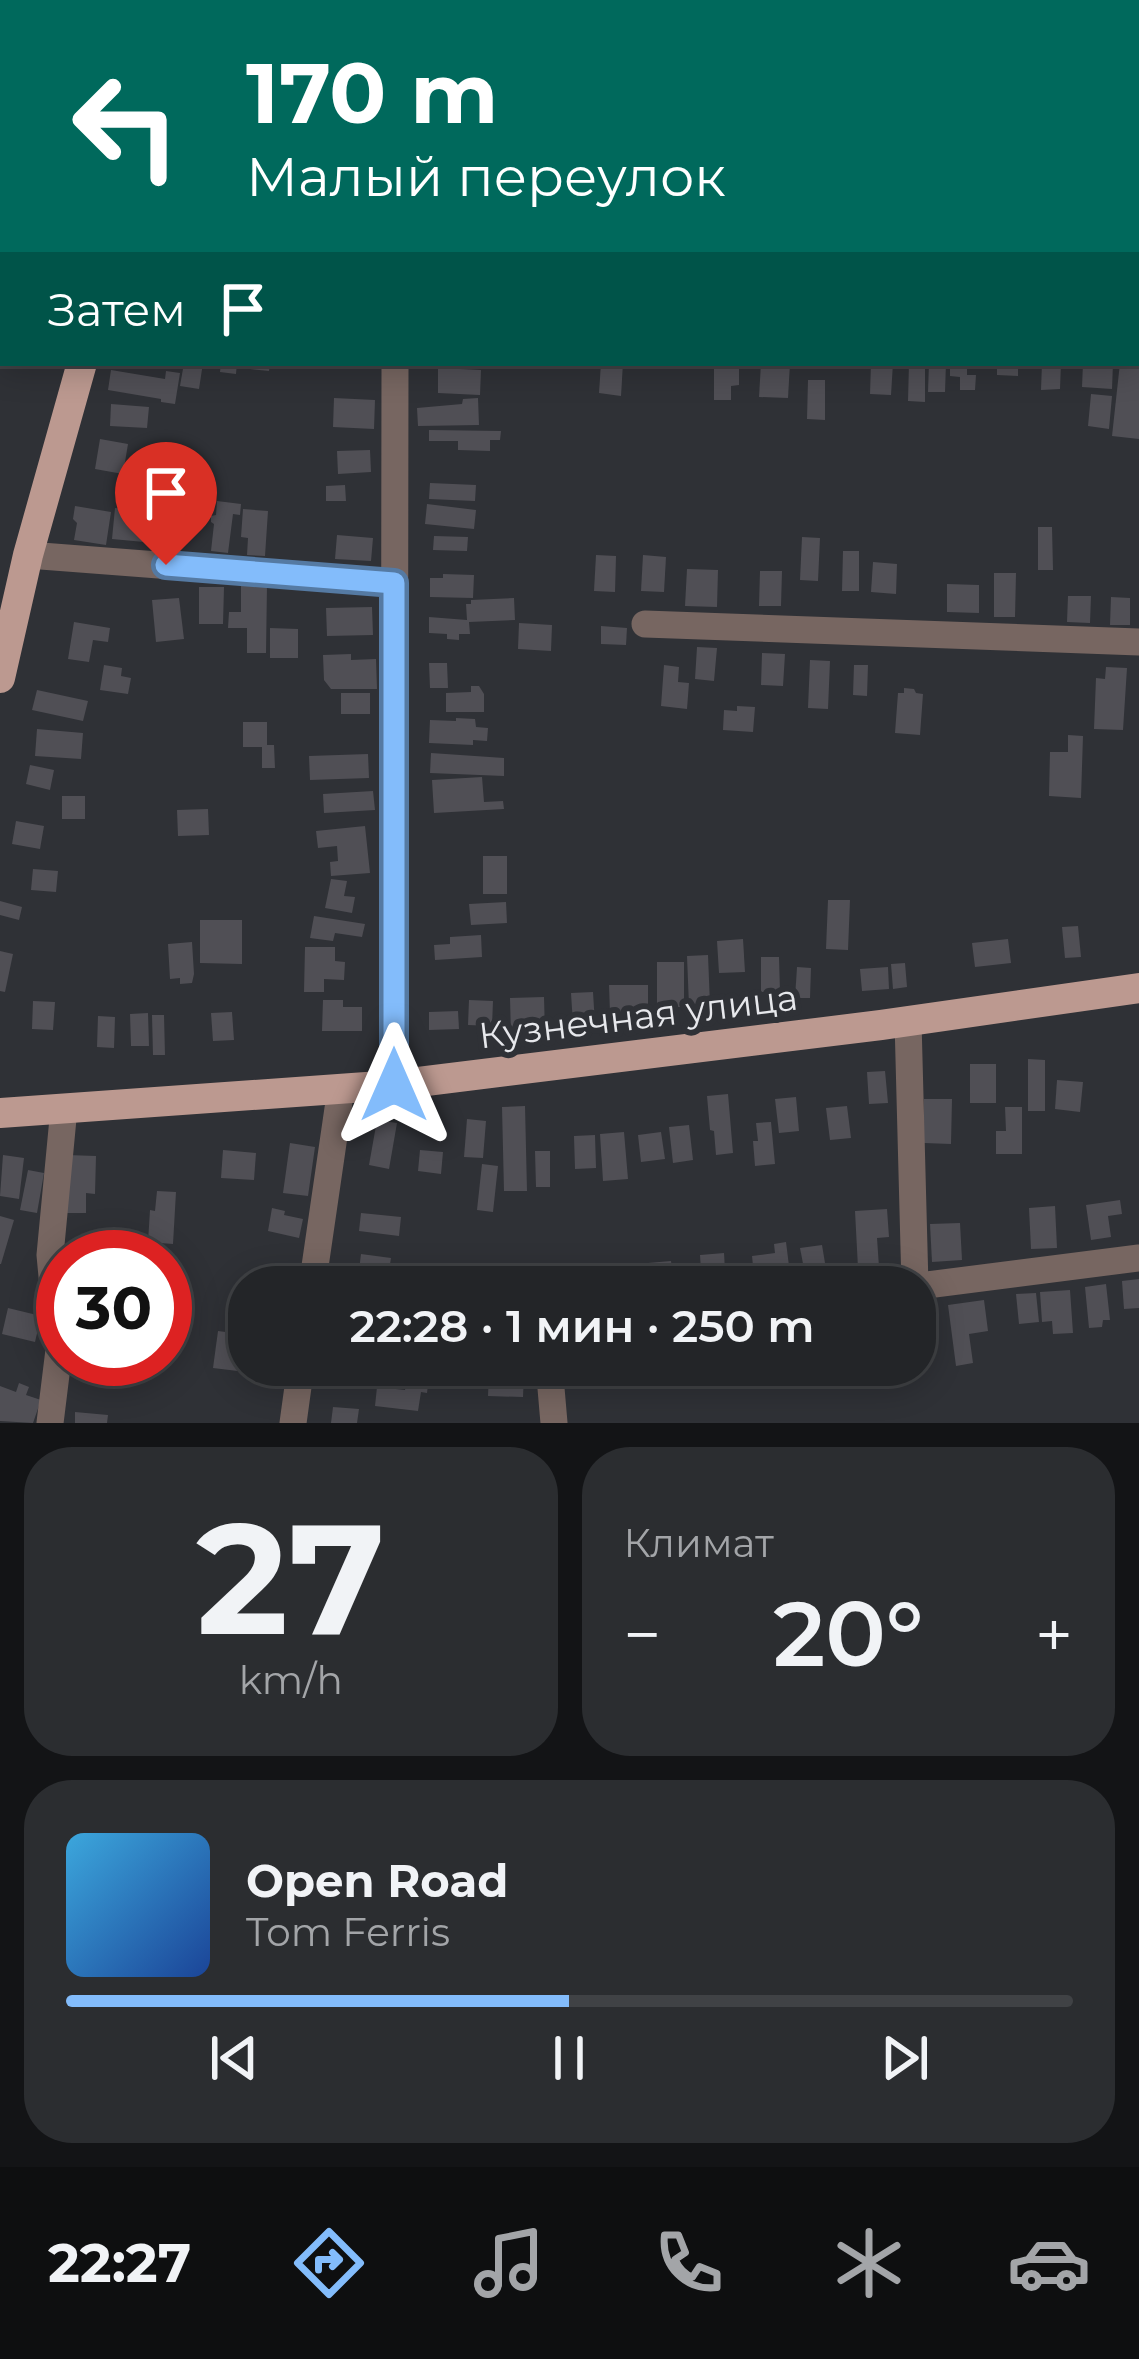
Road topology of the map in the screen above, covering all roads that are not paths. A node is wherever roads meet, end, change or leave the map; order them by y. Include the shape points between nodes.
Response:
1 (81, 366) edge
2 (395, 366) edge
3 (28, 555) junction
4 (394, 583) junction
5 (6, 623) edge
6 (644, 624) dead end
7 (1139, 642) edge
8 (0, 678) edge
9 (1139, 988) edge
10 (908, 1022) junction
11 (394, 1085) junction
12 (341, 1088) junction
13 (64, 1108) junction
14 (0, 1113) edge
15 (1139, 1258) edge
16 (315, 1266) edge
17 (913, 1266) edge
18 (936, 1284) edge
19 (298, 1386) edge
20 (551, 1386) edge
21 (50, 1423) edge
22 (293, 1423) edge
23 (554, 1423) edge

1 - 3 main road
2 - 4 street
3 - 4 street
3 - 5 main road
4 - 11 street
5 - 8 main road
6 - 7 street
9 - 10 main road, Кузнечная улица
10 - 11 main road, Кузнечная улица
10 - 17 street
11 - 12 main road, Кузнечная улица
12 - 13 main road, Кузнечная улица
12 - 16 street
13 - 14 main road, Кузнечная улица
13 - 21 street via 50,1255 59,1350
15 - 18 street
19 - 22 street
20 - 23 street

